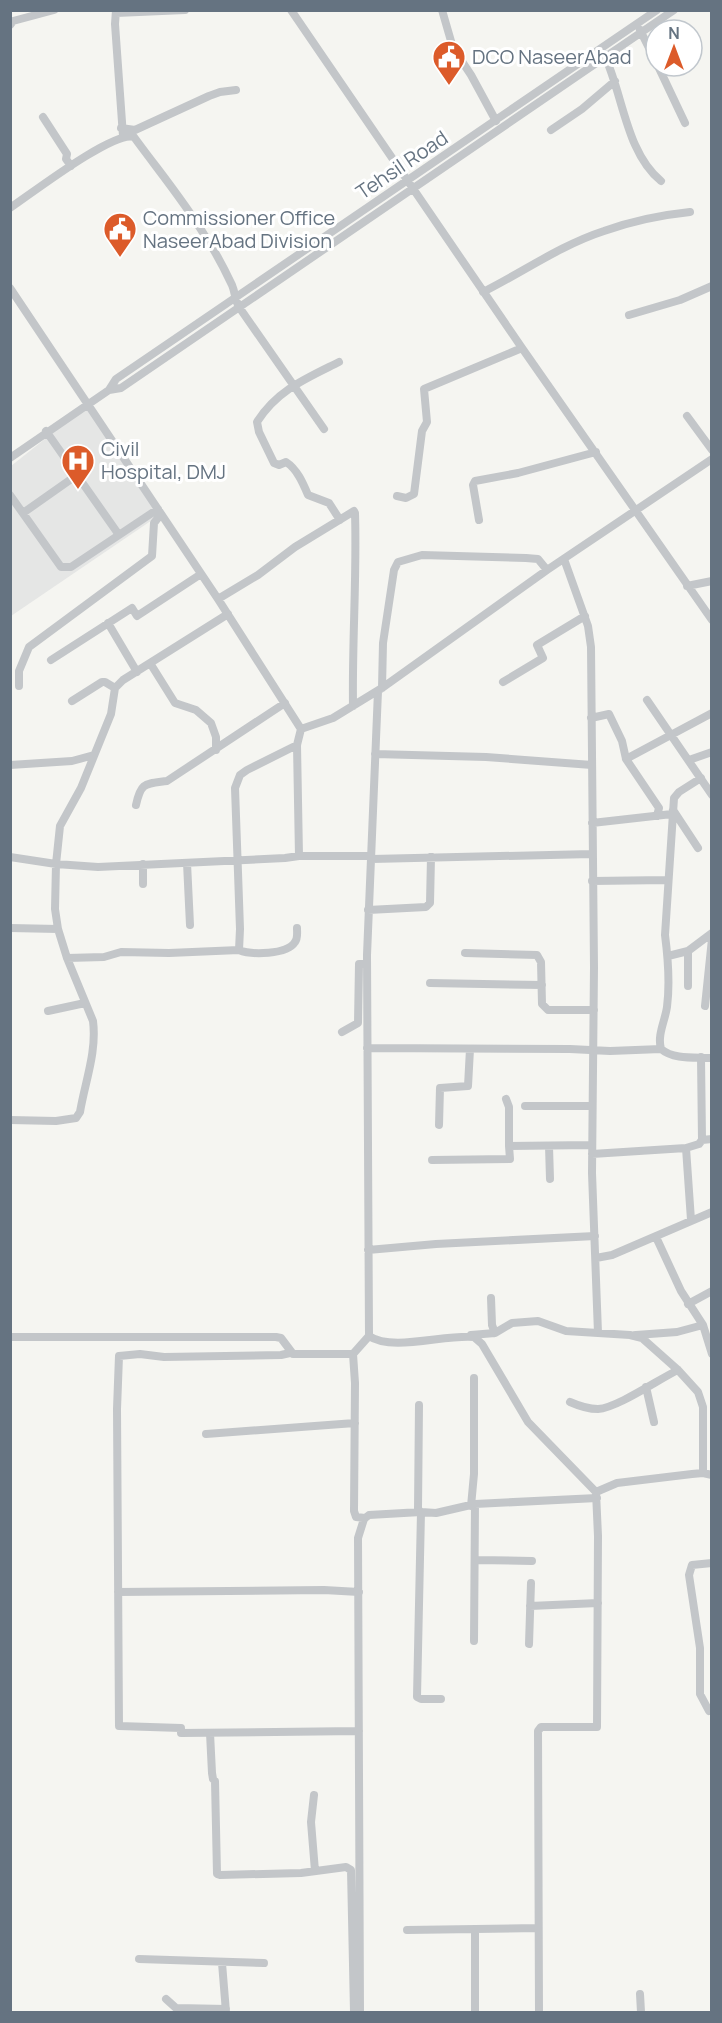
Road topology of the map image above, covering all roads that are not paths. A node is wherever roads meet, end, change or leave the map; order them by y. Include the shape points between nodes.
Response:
1 (54, 10) edge
2 (185, 10) edge
3 (291, 10) edge
4 (442, 10) edge
5 (657, 10) edge
6 (674, 10) edge
7 (116, 12) edge
8 (11, 20) edge
9 (637, 24) junction
10 (642, 33) junction
11 (644, 37) edge
12 (602, 49) junction
13 (606, 57) junction
14 (664, 78) edge
15 (615, 81) junction
16 (236, 90) dead end
17 (44, 117) dead end
18 (496, 121) junction
19 (685, 123) dead end
20 (551, 130) dead end
21 (122, 132) junction
22 (71, 166) junction
23 (661, 181) dead end
24 (411, 184) junction
25 (10, 208) edge
26 (690, 212) dead end
27 (711, 286) edge
28 (10, 288) edge
29 (483, 292) junction
30 (237, 303) junction
31 (629, 315) dead end
32 (522, 348) junction
33 (339, 362) dead end
34 (293, 386) junction
35 (89, 404) junction
36 (687, 416) dead end
37 (324, 429) dead end
38 (46, 432) junction
39 (711, 450) edge
40 (596, 452) junction
41 (10, 458) edge
42 (711, 459) edge
43 (77, 475) junction
44 (10, 495) edge
45 (397, 496) dead end
46 (160, 511) junction
47 (637, 511) junction
48 (23, 513) junction
49 (340, 520) junction
50 (479, 520) dead end
51 (119, 535) junction
52 (564, 559) junction
53 (547, 570) junction
54 (201, 574) junction
55 (711, 581) edge
56 (687, 586) junction
57 (218, 599) junction
58 (228, 614) junction
59 (585, 616) junction
60 (711, 620) edge
61 (108, 623) junction
62 (51, 660) dead end
63 (150, 663) junction
64 (137, 672) junction
65 (503, 682) dead end
66 (19, 686) dead end
67 (115, 688) junction
68 (380, 689) junction
69 (647, 700) dead end
70 (72, 701) dead end
71 (285, 703) junction
72 (353, 706) junction
73 (711, 713) edge
74 (591, 718) junction
75 (301, 729) junction
76 (671, 734) junction
77 (297, 745) junction
78 (216, 750) junction
79 (711, 752) edge
80 (375, 754) junction
81 (94, 755) junction
82 (626, 759) junction
83 (689, 760) junction
84 (10, 765) edge
85 (592, 765) junction
86 (701, 778) junction
87 (711, 795) edge
88 (136, 805) dead end
89 (673, 812) junction
90 (657, 816) junction
91 (592, 823) junction
92 (698, 848) dead end
93 (592, 854) junction
94 (299, 855) junction
95 (10, 857) edge
96 (372, 857) junction
97 (431, 857) junction
98 (237, 859) junction
99 (187, 863) junction
100 (56, 864) junction
101 (143, 864) junction
102 (592, 880) junction
103 (668, 880) junction
104 (143, 884) dead end
105 (368, 910) junction
106 (190, 925) dead end
107 (10, 928) edge
108 (297, 928) dead end
109 (58, 929) junction
110 (711, 933) edge
111 (711, 939) edge
112 (239, 950) junction
113 (688, 951) junction
114 (465, 953) dead end
115 (668, 956) junction
116 (67, 958) junction
117 (367, 964) junction
118 (430, 984) dead end
119 (542, 985) junction
120 (688, 986) dead end
121 (86, 1004) junction
122 (705, 1006) dead end
123 (594, 1010) junction
124 (48, 1011) dead end
125 (342, 1032) dead end
126 (367, 1048) junction
127 (470, 1049) junction
128 (593, 1049) junction
129 (661, 1049) junction
130 (701, 1057) junction
131 (711, 1058) edge
132 (506, 1100) dead end
133 (525, 1106) dead end
134 (592, 1106) junction
135 (10, 1120) edge
136 (439, 1125) dead end
137 (707, 1140) edge
138 (509, 1146) junction
139 (549, 1146) junction
140 (686, 1148) junction
141 (592, 1150) junction
142 (432, 1160) dead end
143 (550, 1179) dead end
144 (711, 1212) edge
145 (690, 1220) junction
146 (595, 1236) junction
147 (656, 1238) junction
148 (368, 1250) junction
149 (596, 1258) junction
150 (711, 1291) edge
151 (491, 1298) dead end
152 (688, 1304) junction
153 (703, 1325) junction
154 (495, 1333) junction
155 (598, 1334) junction
156 (709, 1334) edge
157 (635, 1335) junction
158 (369, 1336) junction
159 (10, 1337) edge
160 (289, 1351) junction
161 (353, 1354) junction
162 (711, 1354) edge
163 (678, 1370) junction
164 (474, 1378) dead end
165 (646, 1387) junction
166 (570, 1402) dead end
167 (419, 1405) dead end
168 (654, 1422) dead end
169 (355, 1424) junction
170 (206, 1434) dead end
171 (709, 1472) edge
172 (596, 1495) junction
173 (473, 1505) junction
174 (420, 1512) junction
175 (365, 1518) junction
176 (475, 1560) junction
177 (532, 1561) dead end
178 (711, 1563) edge
179 (531, 1583) dead end
180 (118, 1592) junction
181 (359, 1592) junction
182 (598, 1603) junction
183 (530, 1606) junction
184 (474, 1641) dead end
185 (529, 1644) dead end
186 (441, 1699) dead end
187 (709, 1711) dead end
188 (359, 1731) junction
189 (210, 1733) junction
190 (314, 1795) dead end
191 (315, 1872) junction
192 (538, 1928) junction
193 (475, 1929) junction
194 (407, 1930) dead end
195 (139, 1959) dead end
196 (222, 1963) junction
197 (264, 1963) dead end
198 (640, 1994) dead end
199 (166, 1999) dead end
200 (226, 2011) edge
201 (354, 2013) edge
202 (360, 2013) edge
203 (475, 2013) edge
204 (539, 2013) edge
205 (641, 2013) edge

1 - 8 street
2 - 7 street
3 - 24 street
4 - 18 street via 453,48
5 - 9 street, Tehsil Road
6 - 10 street
7 - 21 street
9 - 10 street
9 - 12 street, Tehsil Road
10 - 11 street
10 - 13 street
12 - 13 street
12 - 18 street, Tehsil Road
13 - 15 street
13 - 24 street
14 - 19 street
15 - 20 street
15 - 23 street via 638,153
16 - 21 street via 209,96 135,130
17 - 22 street
18 - 24 street, Tehsil Road
21 - 22 street
21 - 30 street via 134,137 181,200 217,257
22 - 25 street
24 - 29 street
24 - 30 street
26 - 29 street via 657,216 602,231
27 - 31 street
28 - 35 street
29 - 32 street
30 - 34 street
30 - 35 street via 121,388 109,390
32 - 40 street
32 - 45 street via 424,389 427,422 422,431 414,494 406,498
33 - 34 street
34 - 37 street
34 - 49 street via 262,414 257,422 259,432 274,463 290,463 308,495 329,503
35 - 38 street
35 - 46 street
36 - 39 street
38 - 41 street
38 - 43 street
40 - 47 street
40 - 50 street via 475,481
42 - 47 street
43 - 48 street
43 - 51 street
44 - 48 street
46 - 51 street
46 - 54 street
46 - 66 street via 154,523 153,556 29,647 19,671
47 - 52 street
47 - 56 street
48 - 51 street via 65,569
49 - 57 street
49 - 72 street via 352,511 356,513
52 - 53 street
52 - 59 street
53 - 68 street
53 - 68 street via 538,560 526,558 422,555 398,562 383,643
54 - 57 street
54 - 61 street via 137,616 132,608
55 - 56 street
56 - 60 street
57 - 58 street
58 - 63 street
58 - 71 street
59 - 65 street via 537,645 543,658
59 - 74 street via 591,646
61 - 62 street
61 - 64 street
63 - 64 street
63 - 78 street via 175,703 196,711 211,723
64 - 67 street
67 - 70 street via 102,682
67 - 81 street via 111,714
68 - 72 street
68 - 80 street
69 - 76 street
71 - 75 street
71 - 78 street
72 - 75 street
73 - 76 street
74 - 82 street via 609,714
74 - 85 street
75 - 77 street
76 - 82 street
76 - 83 street
77 - 94 street
77 - 98 street via 240,775 235,788
78 - 88 street via 167,781 144,784
79 - 83 street
80 - 85 street
80 - 96 street
81 - 84 street via 72,761
81 - 100 street via 60,826
82 - 90 street via 658,808
83 - 86 street
85 - 91 street
86 - 87 street
86 - 89 street via 674,798
89 - 90 street
89 - 92 street
89 - 103 street
90 - 91 street
91 - 93 street
93 - 97 street
93 - 102 street
94 - 96 street
94 - 98 street
95 - 100 street
96 - 97 street
96 - 105 street
97 - 105 street via 430,903 426,907
98 - 99 street
98 - 112 street
99 - 101 street
99 - 106 street
100 - 101 street
100 - 109 street
101 - 104 street
102 - 103 street
102 - 123 street
103 - 115 street
105 - 117 street
107 - 109 street
108 - 112 street via 297,940 286,949 267,953
109 - 116 street
110 - 113 street
111 - 122 street
112 - 116 street via 121,952 104,957
113 - 115 street
113 - 120 street
114 - 119 street via 537,955
115 - 129 street
116 - 121 street
117 - 125 street via 359,964 358,1023
117 - 126 street
118 - 119 street
119 - 123 street via 542,1004 548,1010
121 - 124 street
121 - 135 street via 93,1022 93,1053 80,1112 76,1118 56,1121
123 - 128 street
126 - 127 street
126 - 148 street
127 - 128 street
127 - 136 street via 468,1086 440,1088
128 - 129 street
128 - 134 street
129 - 130 street via 668,1055
130 - 131 street
130 - 137 street
132 - 138 street
133 - 134 street
134 - 141 street
137 - 140 street
138 - 139 street
138 - 142 street via 510,1159
139 - 141 street
139 - 143 street
140 - 141 street
140 - 145 street
141 - 146 street
144 - 145 street
145 - 147 street
146 - 148 street
146 - 149 street
147 - 149 street
147 - 152 street
148 - 158 street
149 - 155 street
150 - 152 street
151 - 154 street
152 - 153 street
153 - 156 street
153 - 157 street via 677,1332
154 - 155 street via 512,1323 538,1321 566,1331
154 - 158 street
155 - 157 street
156 - 162 street
157 - 163 street
158 - 161 street
158 - 172 street via 378,1342 398,1343 474,1337 528,1422
159 - 160 street via 276,1337 283,1340
160 - 161 street via 301,1355
160 - 180 street via 281,1355 119,1356
161 - 169 street
163 - 165 street
163 - 171 street via 701,1399
164 - 173 street
165 - 166 street via 599,1409
165 - 168 street
167 - 174 street
169 - 170 street
169 - 175 street via 354,1511 356,1517
171 - 172 street via 617,1483
172 - 173 street
172 - 182 street
173 - 174 street via 436,1513
173 - 176 street
174 - 175 street
174 - 186 street via 417,1697
175 - 181 street via 358,1538
176 - 177 street
176 - 184 street
178 - 187 street via 692,1565 688,1575 700,1648 700,1694
179 - 183 street
180 - 181 street
180 - 189 street via 119,1726
181 - 188 street
182 - 183 street
182 - 192 street via 597,1727 541,1727 538,1731
183 - 185 street
188 - 189 street
188 - 202 street
189 - 191 street via 217,1874
190 - 191 street via 311,1822
191 - 201 street via 346,1867 351,1870
192 - 193 street
192 - 204 street
193 - 194 street
193 - 203 street
195 - 196 street
196 - 197 street
196 - 200 street
198 - 205 street
199 - 200 street via 176,2008

